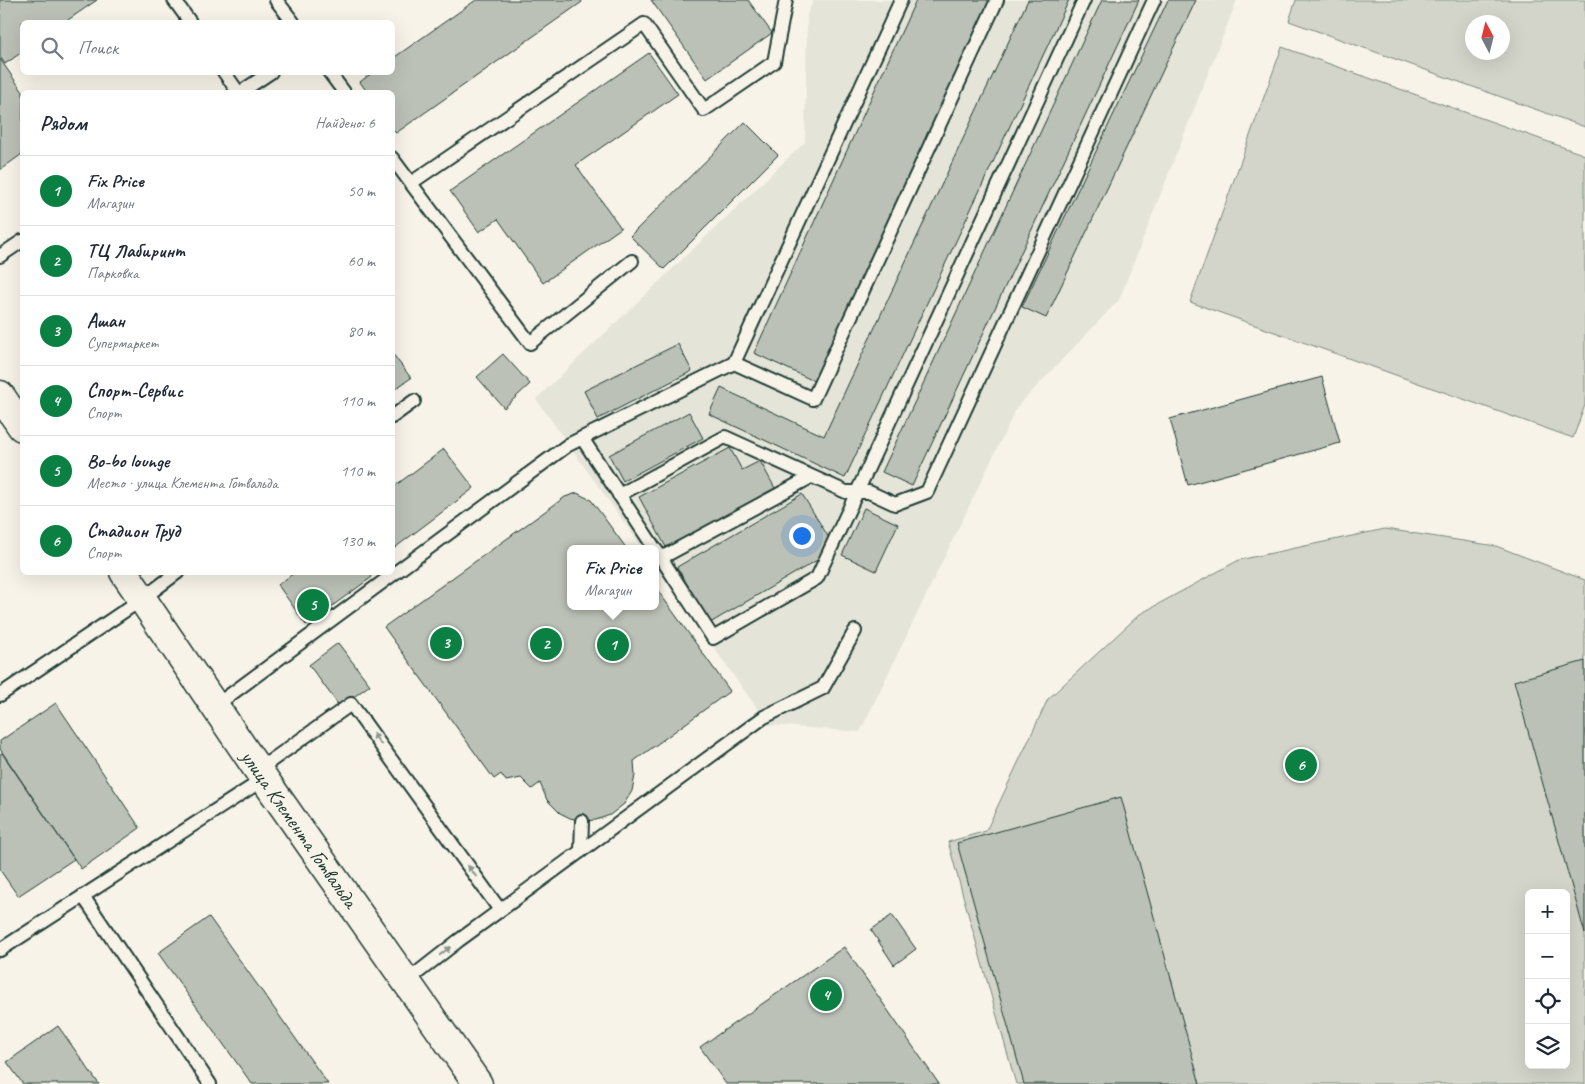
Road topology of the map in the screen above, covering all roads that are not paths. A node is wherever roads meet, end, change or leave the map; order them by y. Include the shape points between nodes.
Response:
1 (174, 0) edge
2 (276, 0) edge
3 (786, 0) edge
4 (901, 0) edge
5 (998, 0) edge
6 (1084, 0) edge
7 (1154, 0) edge
8 (189, 20) edge
9 (291, 20) edge
10 (226, 75) edge
11 (266, 75) edge
12 (331, 75) edge
13 (238, 90) edge
14 (243, 90) edge
15 (342, 90) edge
16 (395, 162) edge
17 (411, 183) junction
18 (20, 242) edge
19 (0, 256) edge
20 (632, 261) dead end
21 (734, 363) junction
22 (0, 395) edge
23 (414, 401) dead end
24 (395, 415) edge
25 (20, 424) edge
26 (582, 438) junction
27 (811, 476) junction
28 (857, 492) junction
29 (619, 495) junction
30 (652, 545) edge
31 (659, 551) edge
32 (659, 555) edge
33 (395, 573) edge
34 (126, 575) edge
35 (174, 575) edge
36 (392, 575) edge
37 (142, 599) junction
38 (855, 631) dead end
39 (0, 695) edge
40 (215, 706) junction
41 (261, 774) junction
42 (582, 821) dead end
43 (581, 851) junction
44 (83, 896) junction
45 (500, 910) junction
46 (0, 950) edge
47 (407, 981) junction
48 (210, 1084) edge
49 (478, 1084) edge

1 - 8 lane
2 - 9 lane
3 - 17 lane via 774,62 704,110 644,24
4 - 21 lane
5 - 21 lane via 813,399
6 - 28 lane
7 - 28 lane via 927,492 895,504 869,492
10 - 13 lane
11 - 14 lane
12 - 15 lane
16 - 17 lane
17 - 20 lane via 530,343
18 - 19 lane
21 - 26 lane
22 - 25 street
23 - 24 lane
26 - 29 lane
26 - 33 lane via 568,445
27 - 28 lane via 846,492
27 - 29 lane via 725,437
27 - 31 lane
28 - 32 lane via 817,578 713,638
29 - 30 lane
34 - 37 street, улица Клемента Готвальда
35 - 37 lane
36 - 40 lane
37 - 39 lane
37 - 40 street, улица Клемента Готвальда
38 - 43 lane via 823,688 764,718
40 - 41 street, улица Клемента Готвальда
41 - 44 lane
45 -> 41 lane via 351,704
41 - 47 street, улица Клемента Готвальда
42 - 43 lane
43 - 45 lane
44 - 46 lane
44 - 48 lane
47 -> 45 lane
47 - 49 street, улица Клемента Готвальда

